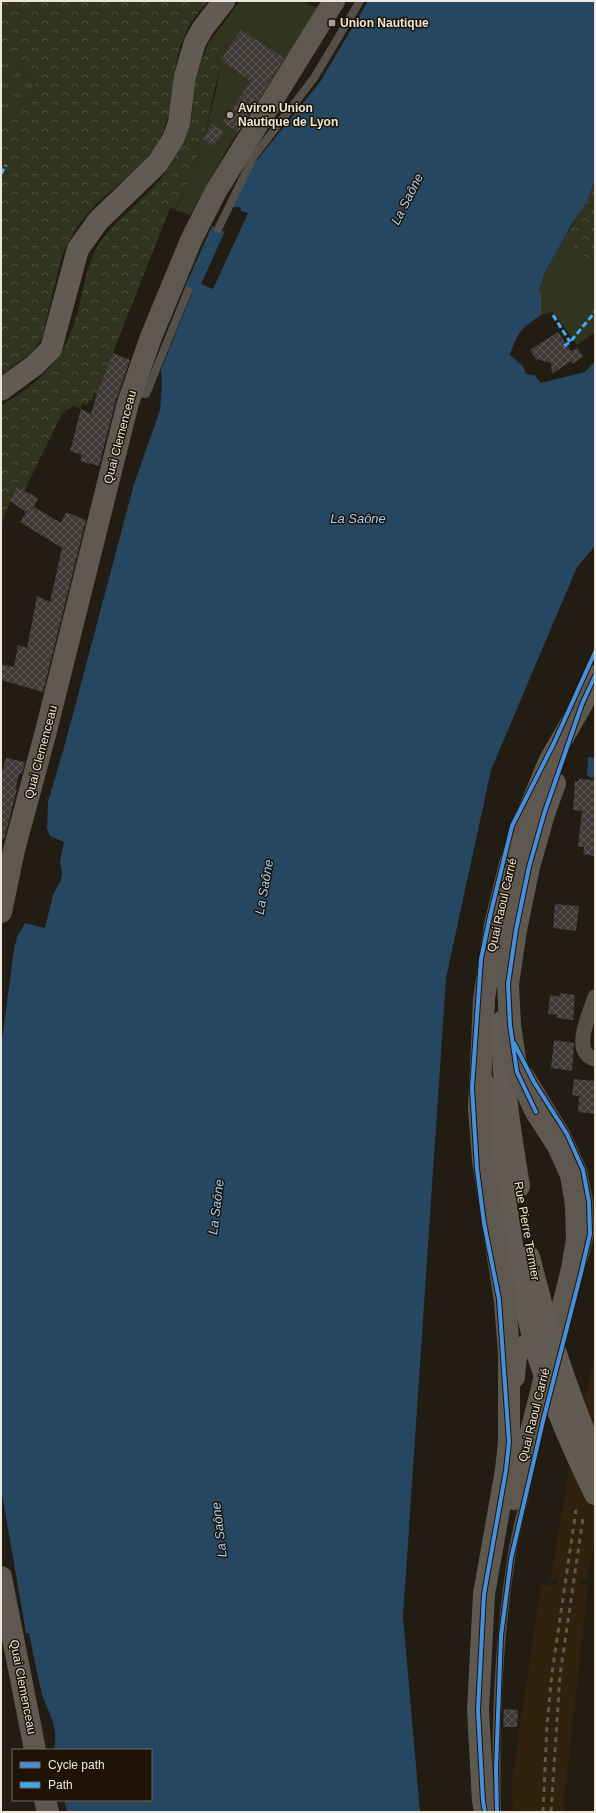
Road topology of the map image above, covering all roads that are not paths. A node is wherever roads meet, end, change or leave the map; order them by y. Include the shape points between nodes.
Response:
1 (224, 1) edge
2 (334, 1) edge
3 (360, 1) edge
4 (248, 152) junction
5 (218, 229) dead end
6 (188, 291) dead end
7 (1, 390) edge
8 (131, 393) junction
9 (595, 676) edge
10 (582, 704) junction
11 (8, 851) edge
12 (1, 912) edge
13 (508, 984) junction
14 (595, 997) edge
15 (514, 1043) junction
16 (595, 1059) edge
17 (480, 1060) junction
18 (507, 1110) junction
19 (536, 1112) junction
20 (499, 1160) junction
21 (534, 1342) junction
22 (562, 1373) junction
23 (509, 1442) junction
24 (595, 1458) edge
25 (595, 1494) edge
26 (1, 1577) edge
27 (35, 1749) edge
28 (45, 1801) edge
29 (48, 1812) edge
30 (485, 1812) edge
31 (490, 1812) edge
32 (497, 1812) edge

1 - 7 street via 195,42 185,76 179,122 173,139 158,163 98,221 78,249 51,349 35,365
2 - 4 main road, Quai Clemenceau
3 - 4 lane via 312,80
4 - 5 lane
4 - 8 main road, Quai Clemenceau via 216,191 192,238
6 - 8 lane via 146,394
8 - 11 main road, Quai Clemenceau via 45,735
9 - 10 main road, Quai Raoul Carrié
10 - 13 main road, Quai Raoul Carrié via 544,814 516,930
10 - 17 main road, Quai Raoul Carrié via 549,762 510,864 495,925 484,999
11 - 12 main road, Quai Clemenceau
13 - 15 main road, Quai Raoul Carrié via 510,1025
13 - 18 street, Rue Pierre Termier via 502,1046
14 - 16 street via 581,1041 584,1052
15 - 19 main road, Quai Raoul Carrié via 517,1072
15 - 32 lane, Quai Raoul Carrié via 534,1082 567,1134 583,1170 590,1202 590,1234 511,1559 501,1636
17 - 20 street, Rue Pierre Termier
17 - 23 main road, Quai Raoul Carrié via 479,1109 483,1160 505,1301 509,1354
18 - 19 street via 522,1106
18 - 20 street, Rue Pierre Termier via 498,1123
18 - 22 street, Rue Pierre Termier, bridge via 530,1258
19 - 31 main road, Quai Raoul Carrié via 558,1146 571,1175 576,1205 577,1239 572,1269 501,1560 489,1667
20 - 21 street, Rue Pierre Termier via 514,1257
21 - 22 street, Rue Pierre Termier, bridge via 542,1344
21 - 23 street via 523,1346 516,1354
21 - 25 street, Rue Pierre Termier, bridge via 578,1460
22 - 24 street, Rue Pierre Termier, bridge
23 - 30 main road, Quai Raoul Carrié via 484,1594 478,1710
26 - 27 main road, Quai Clemenceau
28 - 29 main road

